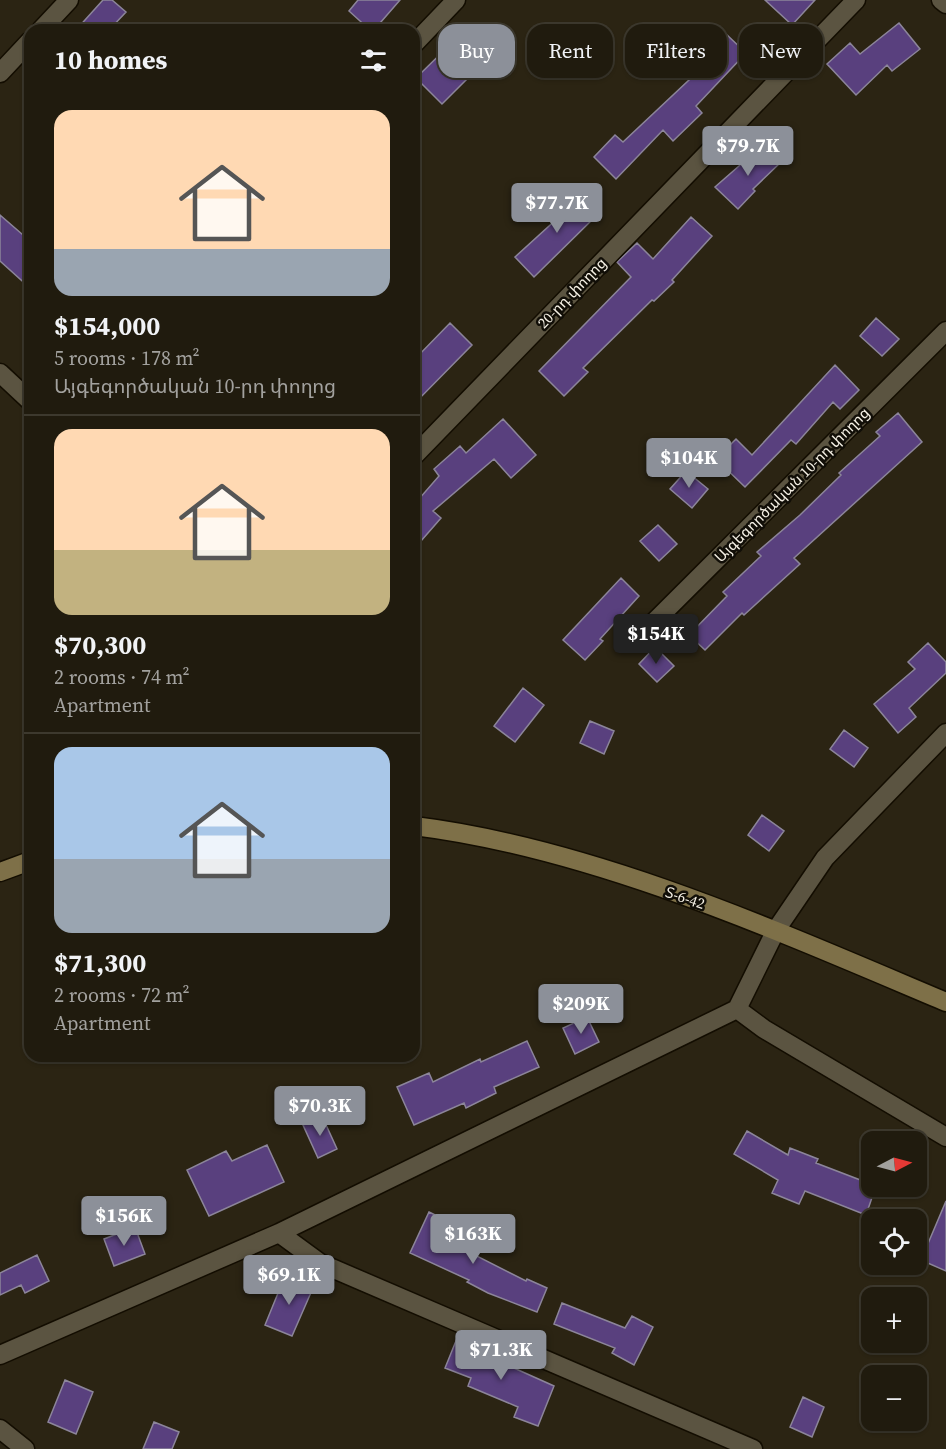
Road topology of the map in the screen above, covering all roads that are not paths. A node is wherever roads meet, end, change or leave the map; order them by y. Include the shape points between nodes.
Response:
1 (69, 0) edge
2 (456, 0) edge
3 (856, 0) edge
4 (941, 0) edge
5 (946, 4) edge
6 (47, 24) edge
7 (420, 38) edge
8 (24, 47) edge
9 (0, 73) edge
10 (946, 331) edge
11 (0, 373) edge
12 (24, 395) edge
13 (420, 450) edge
14 (638, 638) dead end
15 (946, 733) edge
16 (420, 827) edge
17 (24, 863) edge
18 (0, 872) edge
19 (776, 930) junction
20 (946, 1002) edge
21 (737, 1010) junction
22 (946, 1137) edge
23 (279, 1233) junction
24 (0, 1355) edge
25 (0, 1429) edge
26 (25, 1449) edge
27 (753, 1449) edge

1 - 6 street
2 - 7 street
3 - 13 street, 20-րդ փողոց
4 - 5 street
8 - 9 street
10 - 14 street, Այգեգործական 10-րդ փողոց
11 - 12 street
15 - 19 street via 825,858
16 - 19 main road, Տ-6-42 / Տ-6-42 via 456,831 587,864
17 - 18 main road
19 - 20 main road, Տ-6-42 / Տ-6-42
19 - 21 street
21 - 22 street
21 - 23 street
23 - 24 street
23 - 27 street via 320,1263
25 - 26 street

